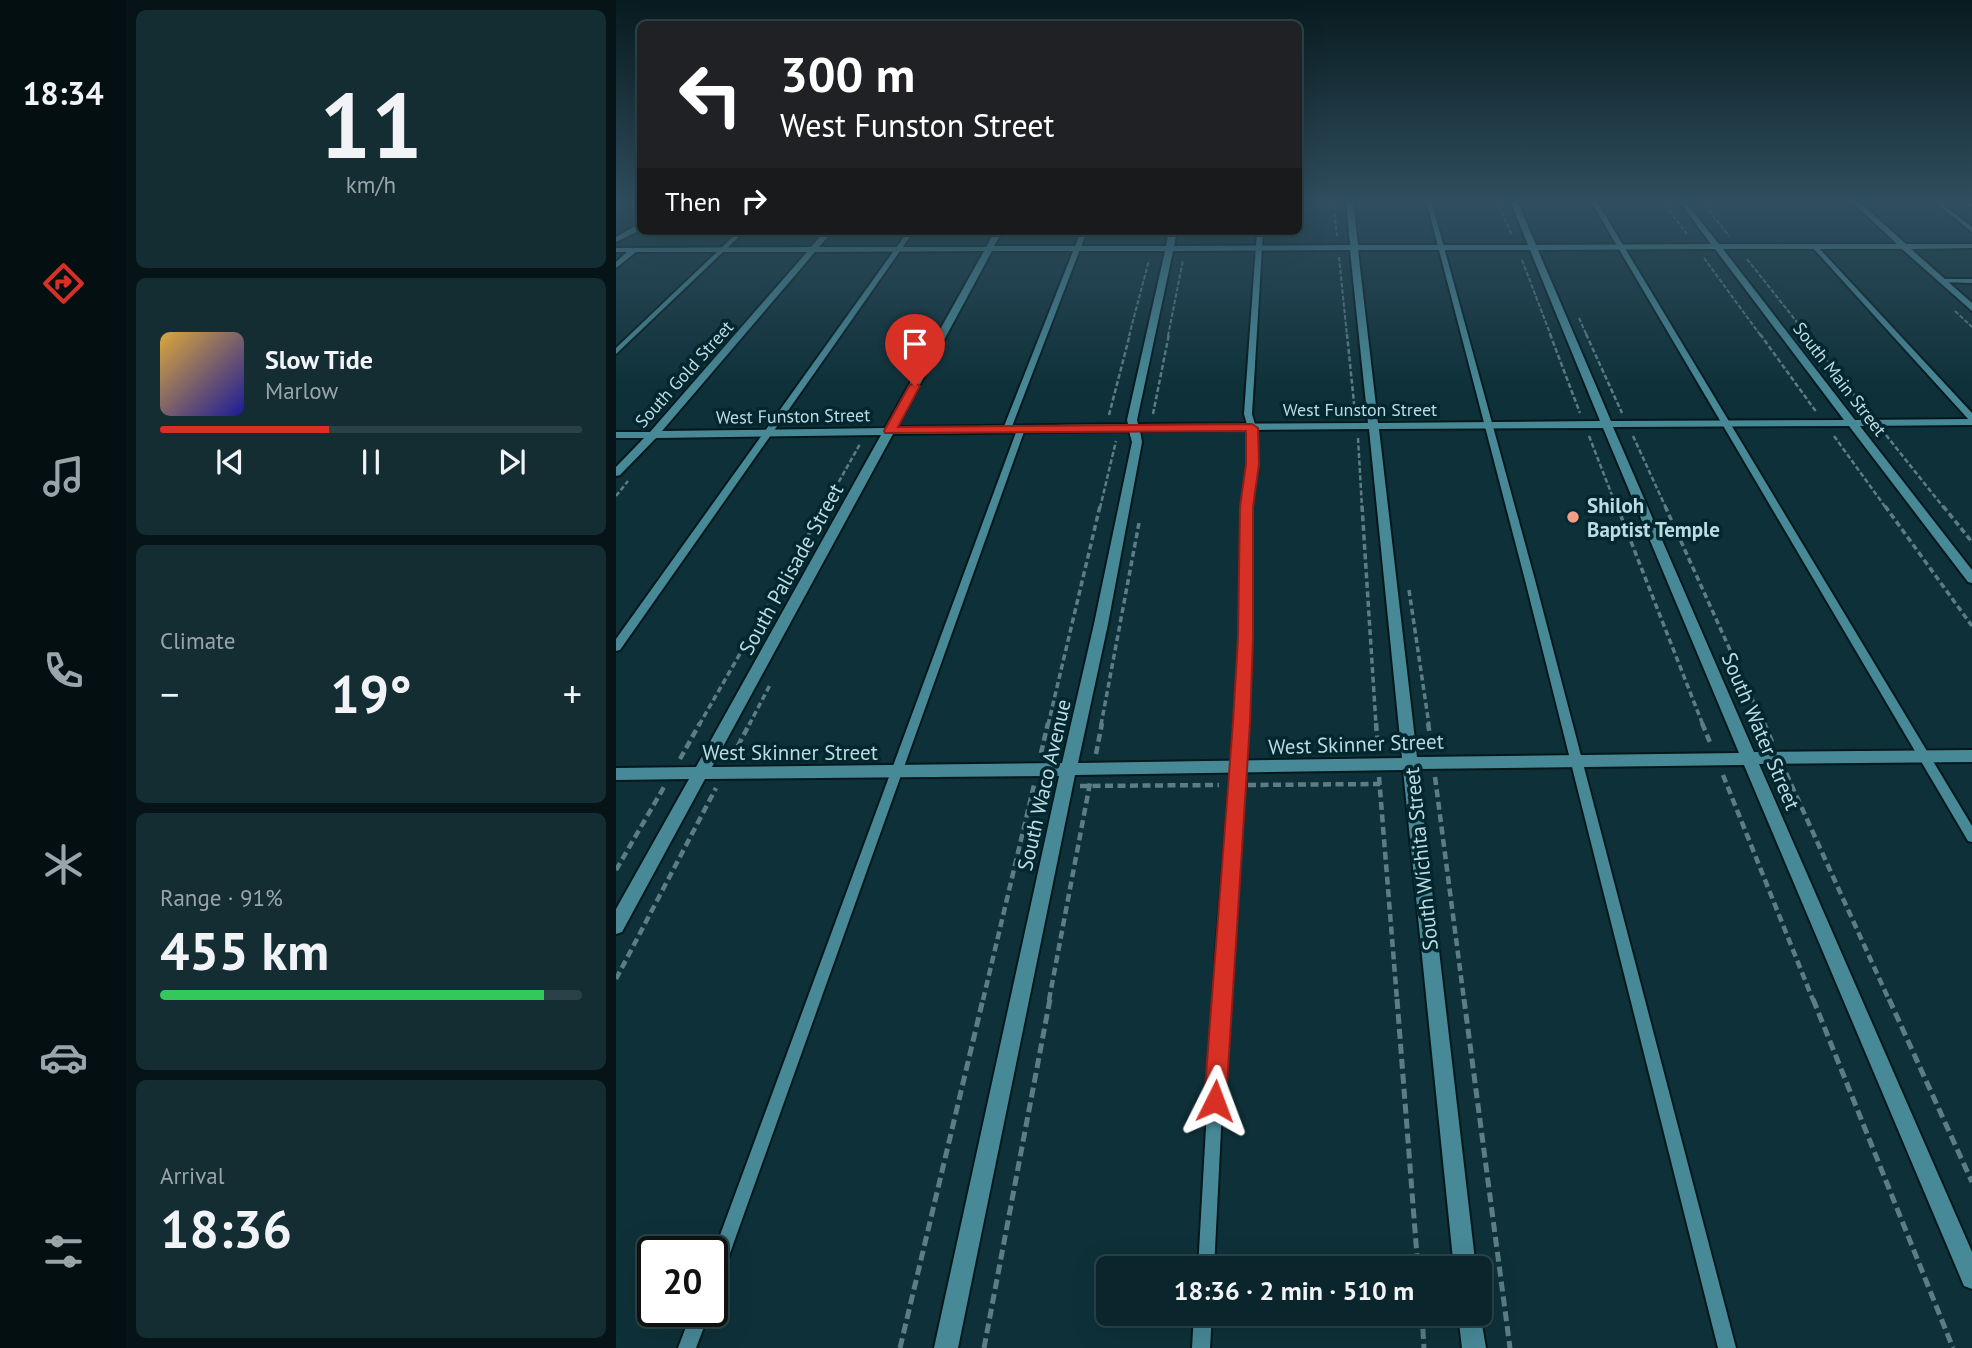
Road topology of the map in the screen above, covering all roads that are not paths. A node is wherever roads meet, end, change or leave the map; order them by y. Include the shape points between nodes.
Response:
1 (709, 263) edge
2 (801, 263) edge
3 (888, 263) edge
4 (982, 263) edge
5 (1072, 263) edge
6 (1174, 263) edge
7 (1256, 263) edge
8 (1348, 263) edge
9 (1445, 263) edge
10 (1540, 263) edge
11 (1629, 263) edge
12 (1729, 263) edge
13 (1829, 263) edge
14 (1922, 263) edge
15 (1942, 281) junction
16 (1972, 281) edge
17 (1972, 308) edge
18 (616, 352) edge
19 (1972, 420) edge
20 (1727, 424) junction
21 (1853, 424) junction
22 (1607, 425) junction
23 (1489, 426) junction
24 (1373, 427) junction
25 (1252, 428) junction
26 (1007, 429) junction
27 (1021, 429) junction
28 (1134, 429) junction
29 (890, 431) junction
30 (768, 434) junction
31 (616, 435) edge
32 (651, 435) junction
33 (616, 473) edge
34 (1972, 579) edge
35 (616, 647) edge
36 (1972, 756) edge
37 (1924, 757) junction
38 (1750, 758) junction
39 (1576, 760) junction
40 (1411, 763) junction
41 (1237, 768) junction
42 (1069, 770) junction
43 (895, 772) junction
44 (616, 774) edge
45 (700, 774) junction
46 (1972, 837) edge
47 (616, 926) edge
48 (728, 1236) edge
49 (1207, 1256) edge
50 (1464, 1256) edge
51 (1972, 1278) edge
52 (1202, 1326) edge
53 (1471, 1326) edge
54 (695, 1327) edge
55 (688, 1348) edge
56 (946, 1348) edge
57 (1201, 1348) edge
58 (1474, 1348) edge
59 (1727, 1348) edge

1 - 18 lane
2 - 32 street, South Gold Street
3 - 30 lane
4 - 29 street, South Palisade Street
5 - 26 lane
6 - 28 street, South Waco Avenue via 1132,420
7 - 25 lane via 1248,414
8 - 24 street, South Wichita Street
9 - 23 lane
10 - 22 street, South Water Street
11 - 20 lane
12 - 21 street, South Main Street
13 - 19 lane
14 - 15 street
15 - 16 lane
15 - 17 street
19 - 21 street, West Funston Street
20 - 21 street, West Funston Street
20 - 22 street, West Funston Street
20 - 37 lane
21 - 34 street, South Main Street
22 - 23 street, West Funston Street
22 - 38 street, South Water Street
23 - 24 street, West Funston Street
23 - 39 lane
24 - 25 street, West Funston Street
24 - 40 street, South Wichita Street
25 - 28 street, West Funston Street
25 - 41 lane
26 - 27 street, West Funston Street
26 - 29 street, West Funston Street
27 - 28 street, West Funston Street
27 - 43 lane
28 - 42 street, South Waco Avenue via 1137,442
29 - 30 street, West Funston Street
29 - 45 street, South Palisade Street
30 - 32 street, West Funston Street
30 - 35 lane
31 - 32 street, West Funston Street
32 - 33 street, South Gold Street
36 - 37 street, West Skinner Street
37 - 38 street, West Skinner Street
37 - 46 lane
38 - 39 street, West Skinner Street
38 - 51 street, South Water Street
39 - 40 street, West Skinner Street
39 - 59 lane
40 - 41 street, West Skinner Street
40 - 50 street, South Wichita Street
41 - 42 street, West Skinner Street
41 - 49 lane
42 - 43 street, West Skinner Street
42 - 56 street, South Waco Avenue
43 - 45 street, West Skinner Street
43 - 48 lane
44 - 45 street, West Skinner Street
45 - 47 street, South Palisade Street
52 - 57 lane
53 - 58 street
54 - 55 lane

